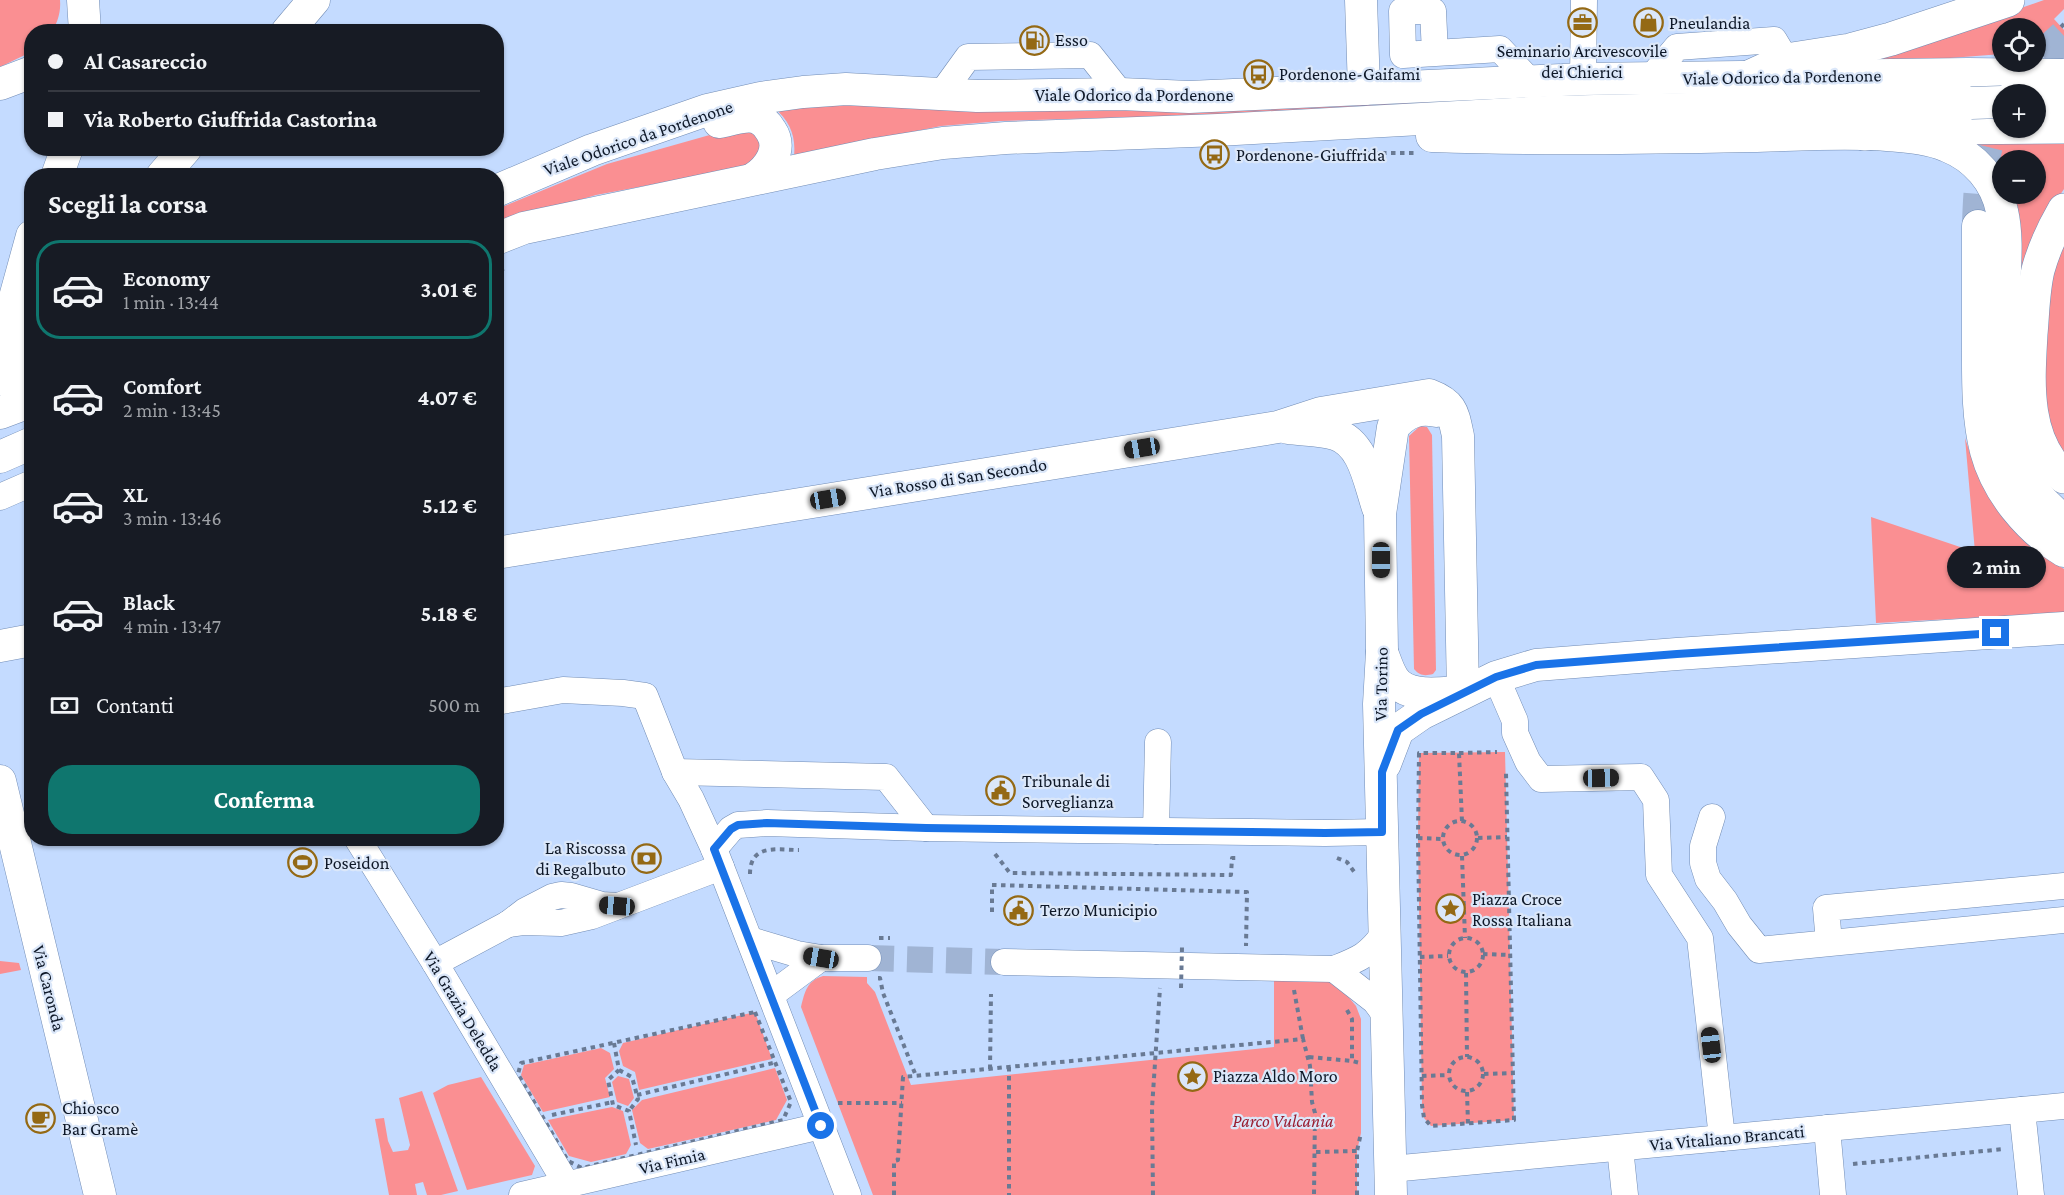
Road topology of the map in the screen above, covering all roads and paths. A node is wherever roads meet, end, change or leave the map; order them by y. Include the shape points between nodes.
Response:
1 (314, 0) edge
2 (1361, 0) edge
3 (1584, 0) edge
4 (2008, 0) edge
5 (294, 24) edge
6 (1435, 53) dead end
7 (1786, 60) junction
8 (2064, 64) edge
9 (2064, 75) edge
10 (24, 76) edge
11 (1752, 76) junction
12 (1583, 79) junction
13 (1650, 79) junction
14 (1529, 80) junction
15 (0, 86) edge
16 (24, 87) edge
17 (1970, 88) junction
18 (1364, 89) junction
19 (1992, 98) edge
20 (2064, 100) edge
21 (2046, 101) edge
22 (2064, 127) edge
23 (1218, 130) junction
24 (1864, 134) junction
25 (592, 150) junction
26 (1334, 153) dead end
27 (1418, 153) dead end
28 (179, 156) edge
29 (169, 168) edge
30 (753, 179) junction
31 (504, 188) edge
32 (2064, 210) edge
33 (1977, 226) tunnel mouth
34 (504, 236) edge
35 (24, 280) edge
36 (24, 329) edge
37 (24, 348) edge
38 (1, 351) edge
39 (24, 396) edge
40 (24, 404) edge
41 (0, 413) edge
42 (1450, 413) junction
43 (1278, 427) junction
44 (24, 446) edge
45 (0, 457) edge
46 (2064, 477) edge
47 (24, 486) edge
48 (0, 497) edge
49 (1380, 514) junction
50 (2064, 520) edge
51 (2064, 551) edge
52 (504, 552) edge
53 (2064, 628) edge
54 (24, 642) edge
55 (0, 646) edge
56 (1382, 652) junction
57 (1496, 677) junction
58 (1463, 692) junction
59 (504, 701) edge
60 (1158, 742) dead end
61 (1505, 752) dead end
62 (1459, 753) junction
63 (1506, 763) dead end
64 (675, 772) junction
65 (1382, 772) junction
66 (0, 781) edge
67 (1712, 817) dead end
68 (1462, 821) junction
69 (926, 828) junction
70 (1418, 828) junction
71 (1395, 830) junction
72 (1156, 831) junction
73 (1508, 837) junction
74 (1418, 838) junction
75 (1478, 838) junction
76 (1443, 839) junction
77 (362, 846) edge
78 (800, 850) dead end
79 (985, 854) dead end
80 (1462, 856) junction
81 (717, 858) junction
82 (1243, 858) dead end
83 (1332, 858) dead end
84 (1356, 874) dead end
85 (750, 877) dead end
86 (2064, 886) edge
87 (2064, 908) edge
88 (992, 912) dead end
89 (2064, 920) edge
90 (1828, 931) junction
91 (1384, 934) junction
92 (1465, 938) junction
93 (1749, 938) junction
94 (750, 940) junction
95 (1182, 947) dead end
96 (1251, 949) dead end
97 (1483, 954) junction
98 (1510, 955) junction
99 (1448, 956) junction
100 (1420, 957) junction
101 (821, 958) junction
102 (1004, 962) tunnel mouth
103 (435, 963) junction
104 (871, 968) joint
105 (1334, 969) junction
106 (1466, 973) junction
107 (1293, 986) dead end
108 (1181, 988) junction
109 (1193, 988) dead end
110 (991, 994) dead end
111 (771, 995) junction
112 (1342, 1004) dead end
113 (1386, 1016) junction
114 (1303, 1039) junction
115 (614, 1043) junction
116 (1156, 1054) junction
117 (1309, 1057) junction
118 (1467, 1057) junction
119 (1352, 1061) junction
120 (776, 1062) junction
121 (1009, 1067) junction
122 (990, 1069) junction
123 (619, 1070) junction
124 (1360, 1072) dead end
125 (1513, 1073) junction
126 (1484, 1074) junction
127 (1449, 1075) junction
128 (916, 1076) junction
129 (1422, 1076) junction
130 (834, 1092) dead end
131 (1467, 1092) junction
132 (637, 1095) junction
133 (613, 1101) junction
134 (838, 1103) junction
135 (902, 1103) junction
136 (2064, 1106) edge
137 (2022, 1110) junction
138 (629, 1111) junction
139 (543, 1117) junction
140 (832, 1120) junction
141 (1361, 1124) dead end
142 (1468, 1124) junction
143 (1827, 1128) junction
144 (1722, 1138) junction
145 (1620, 1148) junction
146 (2008, 1149) dead end
147 (1357, 1151) junction
148 (1316, 1152) junction
149 (638, 1155) junction
150 (1851, 1165) dead end
151 (1391, 1182) edge
152 (567, 1185) junction
153 (100, 1195) edge
154 (522, 1195) edge
155 (848, 1195) edge
156 (894, 1195) edge
157 (1009, 1195) edge
158 (1153, 1195) edge
159 (1314, 1195) edge
160 (1357, 1195) edge
161 (1625, 1195) edge
162 (1833, 1195) edge
163 (2031, 1195) edge

1 - 5 main road
2 - 18 main road
3 - 12 street
4 - 7 highway via 1891,39
6 - 14 street via 1500,49
7 - 11 highway
7 - 13 street via 1774,40 1677,47
8 - 17 main road
9 - 17 main road
10 - 15 main road
11 - 13 main road, Viale Odorico da Pordenone
11 - 17 main road, Viale Odorico da Pordenone
12 - 13 main road, Viale Odorico da Pordenone
12 - 14 main road, Viale Odorico da Pordenone
14 - 18 main road, Viale Odorico da Pordenone
15 - 16 main road
17 - 19 main road, bridge
17 - 23 main road, Viale Odorico da Pordenone
18 - 25 main road, Viale Odorico da Pordenone via 1189,97 977,96 846,89 803,92 707,110
20 - 21 main road
22 - 24 highway via 1928,128
23 - 24 main road via 1562,140
23 - 30 main road, Viale Odorico da Pordenone via 943,143
24 - 50 main road via 1914,137 1960,151 1996,190 2005,231 2005,421 2018,465 2029,485
25 - 30 main road via 756,117 774,136 776,147 764,172
25 - 31 main road, Viale Odorico da Pordenone
26 - 27 path
28 - 29 main road
30 - 34 main road, Viale Odorico da Pordenone via 524,228
32 - 46 highway via 2044,250 2034,291 2029,380 2038,442
33 - 51 main road via 1978,380 1986,453 2010,501 2040,534
35 - 38 main road
36 - 38 main road
37 - 39 main road via 12,373 13,385
40 - 41 main road
42 - 43 main road via 1429,395 1321,413
42 - 49 main road, Via Torino via 1414,411 1393,427
42 - 58 main road via 1459,453
43 - 49 main road via 1336,435 1350,442 1360,454
43 - 52 main road, Via Rosso di San Secondo
44 - 45 main road
47 - 48 street
49 - 56 main road, Via Torino
53 - 57 main road via 1536,665
54 - 55 main road
56 - 58 main road via 1394,680 1408,690
56 - 65 main road, Via Torino
57 - 58 main road
57 - 144 street via 1515,721 1515,733 1541,779 1641,777 1656,800 1659,875 1700,938
58 - 65 main road via 1398,730
59 - 64 street via 562,690 645,696
60 - 72 street
61 - 62 path
62 - 68 path
62 - 70 path via 1419,753
63 - 73 path
64 - 69 street via 886,777
64 - 81 street
65 - 71 main road, Via Torino
66 - 153 main road, Via Caronda
67 - 93 street via 1703,846 1703,863 1708,879
68 - 75 path via 1471,824
68 - 76 path via 1450,824
69 - 72 street
69 - 81 street via 738,825 731,829
70 - 71 path
70 - 74 path
71 - 72 street
71 - 91 main road, Via Torino
73 - 75 path
73 - 98 path
74 - 76 path
74 - 100 path
75 - 80 path via 1475,848
76 - 80 path via 1451,854
77 - 103 street, Via Grazia Deledda
78 - 85 path via 759,852 750,865
79 - 82 path via 997,854 1010,873 1231,875 1232,858
80 - 92 path
81 - 94 street
81 - 103 street via 592,916 568,922 508,924
83 - 84 path via 1347,862
86 - 90 street via 1826,908
87 - 90 street
88 - 96 path via 992,885 1247,892 1245,949
89 - 93 street via 1759,950
90 - 93 street
91 - 105 street via 1371,951
91 - 113 main road, Via Torino
92 - 97 path via 1475,941
92 - 99 path via 1451,946
94 - 101 street
94 - 111 street
95 - 108 path, bridge
97 - 98 path
97 - 106 path via 1476,969
98 - 125 path
99 - 100 path
99 - 106 path via 1456,970
100 - 129 path
101 - 104 street
101 - 111 street
102 - 105 street
103 - 152 street, Via Grazia Deledda
104 - 128 path via 880,978
105 - 113 street via 1375,1001
106 - 118 path
107 - 114 path
108 - 109 path
108 - 116 path via 1160,988
110 - 122 path
111 - 140 street
112 - 119 path via 1352,1019
113 - 151 main road, Via Torino
114 - 116 path
114 - 117 path
115 - 120 path via 755,1012
115 - 123 path
115 - 139 path via 521,1063 518,1074
116 - 121 path
116 - 158 path
117 - 119 path
117 - 148 path
118 - 126 path via 1477,1060
118 - 127 path via 1456,1060
119 - 124 path via 1360,1061
120 - 132 path
120 - 149 path via 791,1102 783,1120
121 - 122 path
121 - 157 path
122 - 128 path
123 - 132 path via 632,1077
123 - 133 path via 608,1080
125 - 126 path
125 - 142 path via 1514,1120
126 - 131 path via 1478,1088
127 - 129 path
127 - 131 path via 1457,1089
128 - 135 path via 903,1077
129 - 142 path via 1424,1118 1431,1126
130 - 134 path
131 - 142 path
132 - 138 path
133 - 138 path
133 - 139 path
134 - 135 path
134 - 140 path
135 - 156 path
136 - 137 street, Via Vitaliano Brancati
137 - 143 street, Via Vitaliano Brancati
137 - 163 street
138 - 149 path
139 - 149 path via 568,1161 582,1168
140 - 152 street, Via Fimia
140 - 155 street
141 - 147 path
143 - 144 street, Via Vitaliano Brancati
143 - 162 street
144 - 145 street, Via Vitaliano Brancati
145 - 151 street, Via Vitaliano Brancati
145 - 161 street
146 - 150 path
147 - 148 path
147 - 160 path
148 - 159 path
152 - 154 street, Via Fimia

